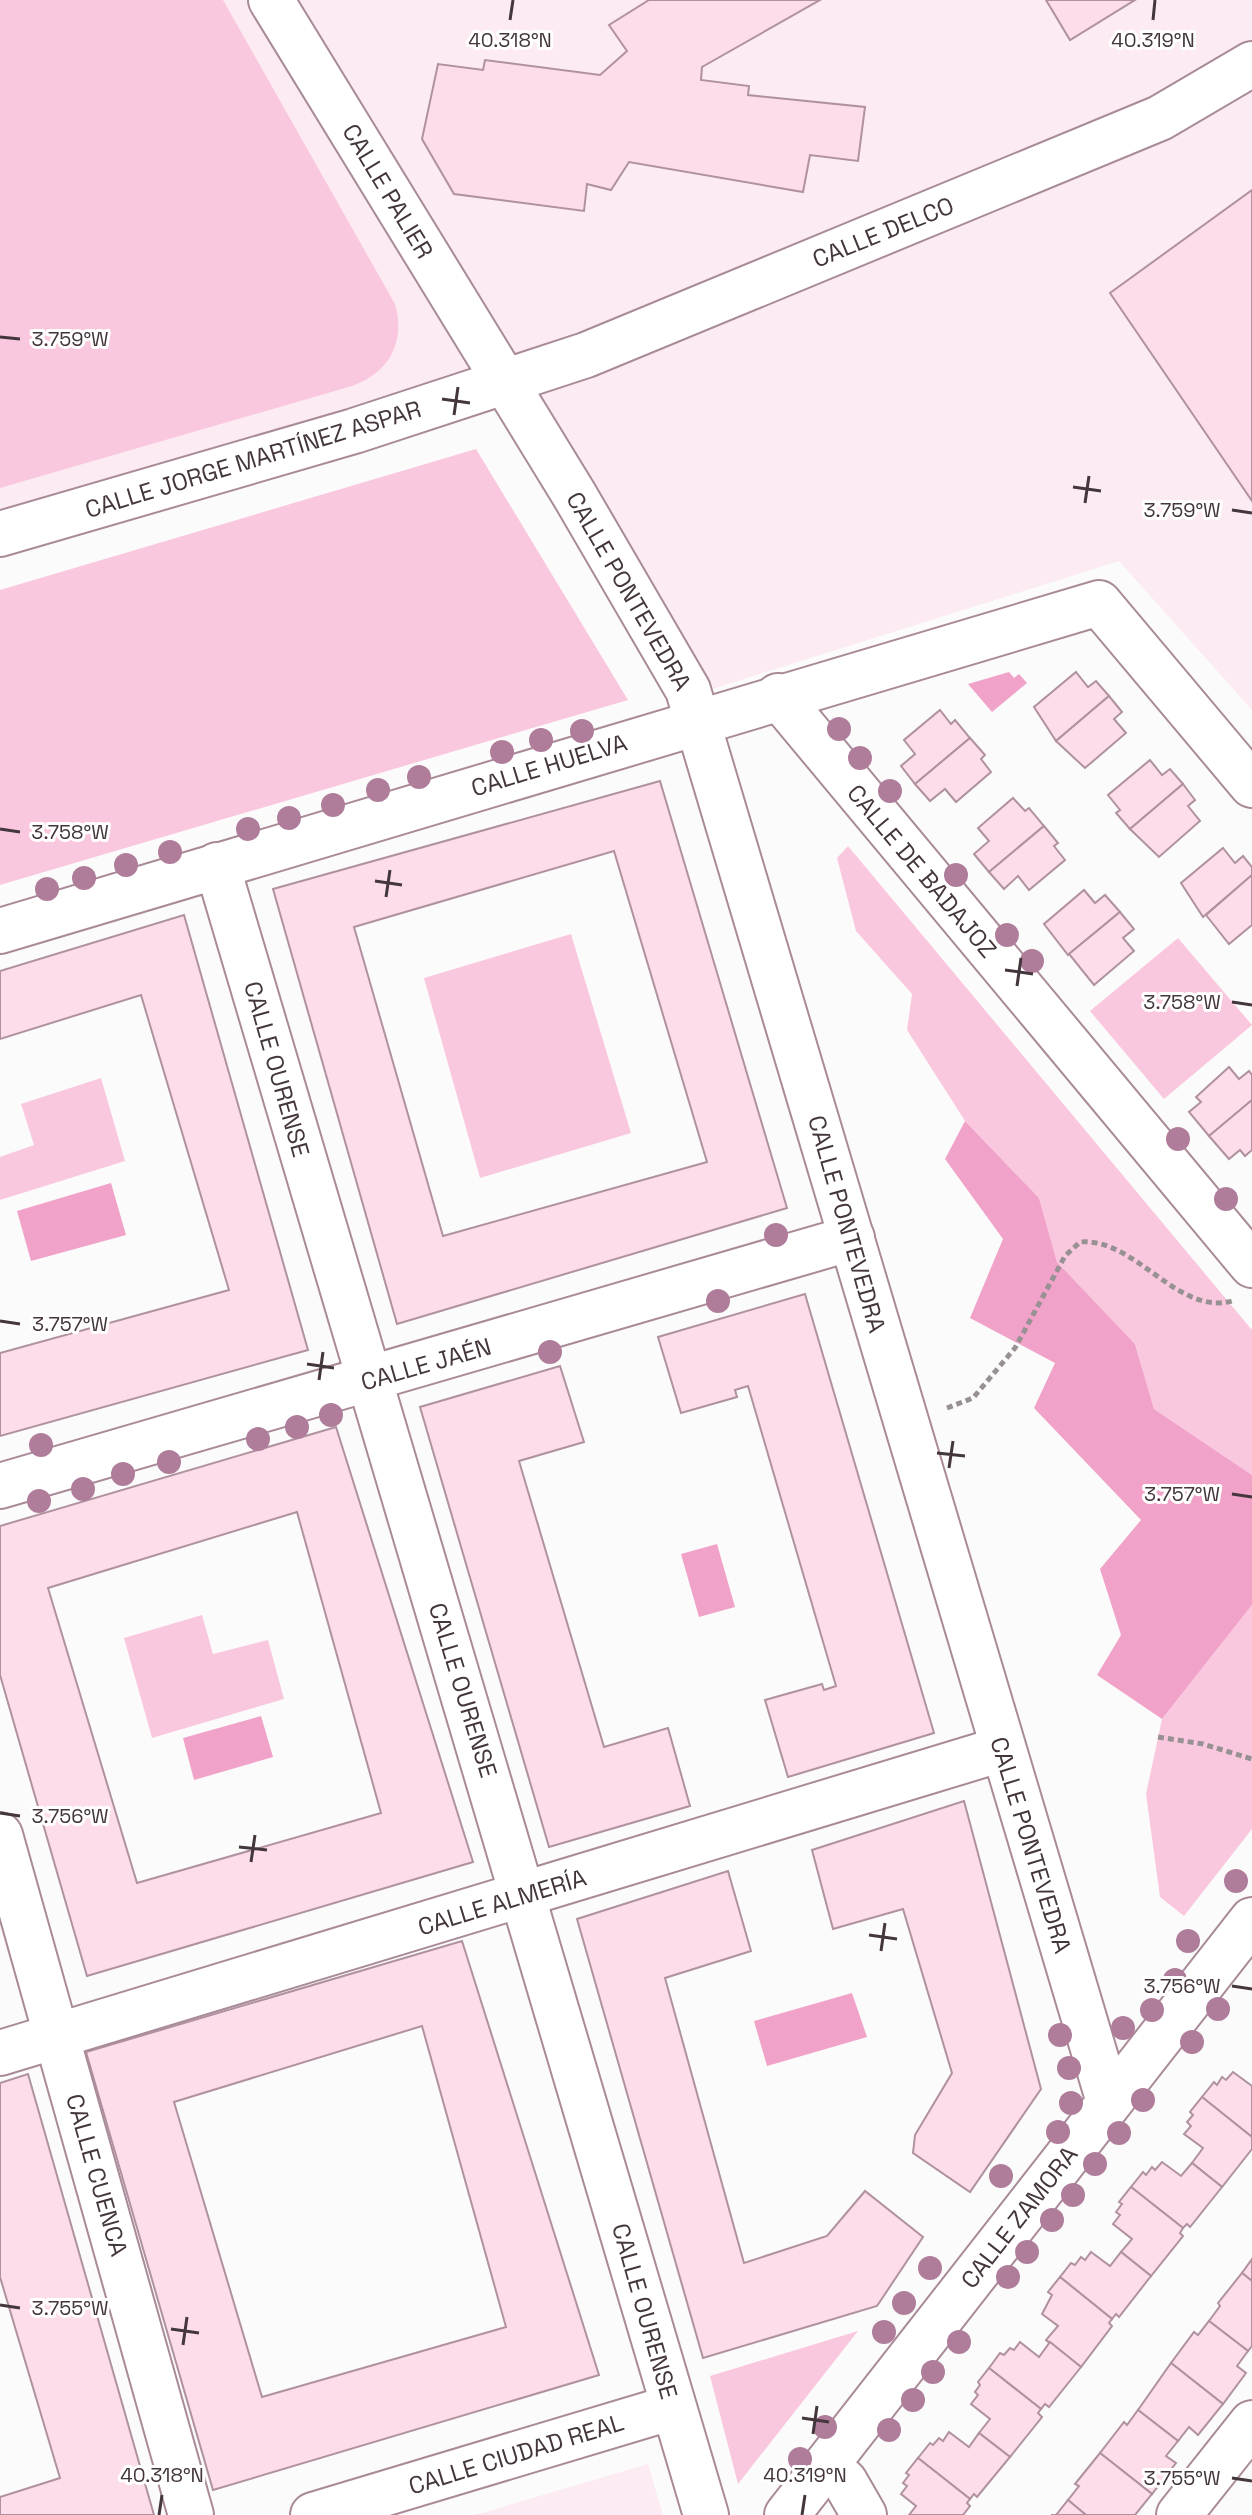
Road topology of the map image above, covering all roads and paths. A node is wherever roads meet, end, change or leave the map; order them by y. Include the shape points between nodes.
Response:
1 (271, 0) edge
2 (1252, 64) edge
3 (505, 382) junction
4 (0, 534) edge
5 (778, 696) junction
6 (699, 720) junction
7 (1252, 785) edge
8 (217, 865) junction
9 (0, 931) edge
10 (852, 1238) junction
11 (1243, 1283) edge
12 (369, 1381) junction
13 (947, 1408) dead end
14 (0, 1486) edge
15 (1158, 1737) dead end
16 (1002, 1749) junction
17 (1252, 1759) edge
18 (0, 1835) edge
19 (525, 1896) junction
20 (1252, 1920) edge
21 (58, 2036) junction
22 (0, 2053) edge
23 (1109, 2102) junction
24 (673, 2407) junction
25 (1252, 2423) edge
26 (827, 2465) junction
27 (191, 2515) edge
28 (313, 2515) edge
29 (706, 2515) edge
30 (787, 2515) edge
31 (864, 2515) edge
32 (1179, 2515) edge

1 - 3 street, CALLE PALIER
2 - 3 street, CALLE DELCO via 1160,118 586,355
3 - 4 street, CALLE JORGE MARTÍNEZ ASPAR
3 - 6 street, CALLE PONTEVEDRA via 653,626
5 - 6 street, CALLE HUELVA
5 - 7 street, CALLE HUELVA via 1099,603
5 - 11 street, CALLE DE BADAJOZ
6 - 8 street, CALLE HUELVA
6 - 10 street, CALLE PONTEVEDRA
8 - 9 street, CALLE HUELVA
8 - 12 street, CALLE OURENSE
10 - 12 street, CALLE JAÉN
10 - 16 street, CALLE PONTEVEDRA
11 - 13 path via 1219,1303 1193,1296 1096,1244 1080,1242 1065,1256 1017,1343 981,1391
12 - 14 street, CALLE JAÉN
12 - 19 street, CALLE OURENSE
15 - 17 path
16 - 19 street, CALLE ALMERÍA
16 - 23 street, CALLE PONTEVEDRA
18 - 21 street, CALLE CUENCA
19 - 21 street, CALLE ALMERÍA
19 - 24 street, CALLE OURENSE
20 - 23 street, CALLE ZAMORA
21 - 22 street, CALLE ALMERÍA
21 - 27 street, CALLE CUENCA
23 - 26 street, CALLE ZAMORA
24 - 28 street, CALLE CIUDAD REAL
24 - 29 street, CALLE OURENSE
25 - 32 street
26 - 30 street, CALLE ZAMORA
26 - 31 street via 845,2482

